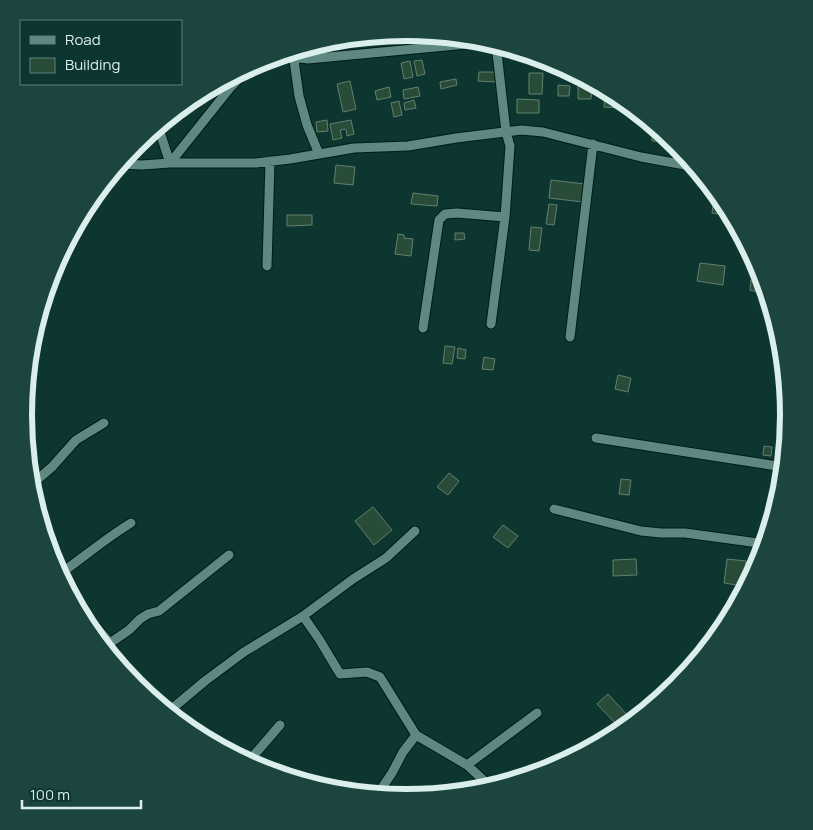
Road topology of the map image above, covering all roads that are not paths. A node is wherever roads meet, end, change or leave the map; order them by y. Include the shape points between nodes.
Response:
1 (459, 45) edge
2 (497, 52) edge
3 (302, 56) edge
4 (294, 59) edge
5 (227, 88) edge
6 (506, 132) junction
7 (160, 134) edge
8 (593, 144) junction
9 (319, 154) junction
10 (270, 161) junction
11 (170, 163) junction
12 (129, 164) edge
13 (686, 166) edge
14 (505, 217) junction
15 (267, 266) dead end
16 (491, 324) dead end
17 (423, 328) dead end
18 (570, 337) dead end
19 (104, 423) dead end
20 (596, 438) dead end
21 (777, 466) edge
22 (39, 479) edge
23 (554, 509) dead end
24 (131, 523) dead end
25 (415, 531) dead end
26 (758, 543) edge
27 (229, 555) dead end
28 (66, 570) edge
29 (303, 616) junction
30 (111, 644) edge
31 (174, 707) edge
32 (537, 713) dead end
33 (280, 725) dead end
34 (416, 735) junction
35 (253, 756) edge
36 (467, 765) junction
37 (484, 781) edge
38 (382, 788) edge

1 - 3 street
2 - 6 street
4 - 9 street via 299,96
5 - 11 street
6 - 8 street via 543,132
6 - 9 street
6 - 14 street via 510,146
7 - 11 street
8 - 13 street
8 - 18 street
9 - 10 street
10 - 11 street
10 - 15 street
11 - 12 street
14 - 16 street
14 - 17 street via 451,213 440,220
19 - 22 street via 76,440
20 - 21 street
23 - 26 street via 642,531
24 - 28 street
25 - 29 street via 386,558
27 - 30 street via 159,611 140,618
29 - 31 street via 244,652
29 - 34 street via 340,674 367,672 380,677
32 - 36 street
33 - 35 street
34 - 36 street
34 - 38 street
36 - 37 street

